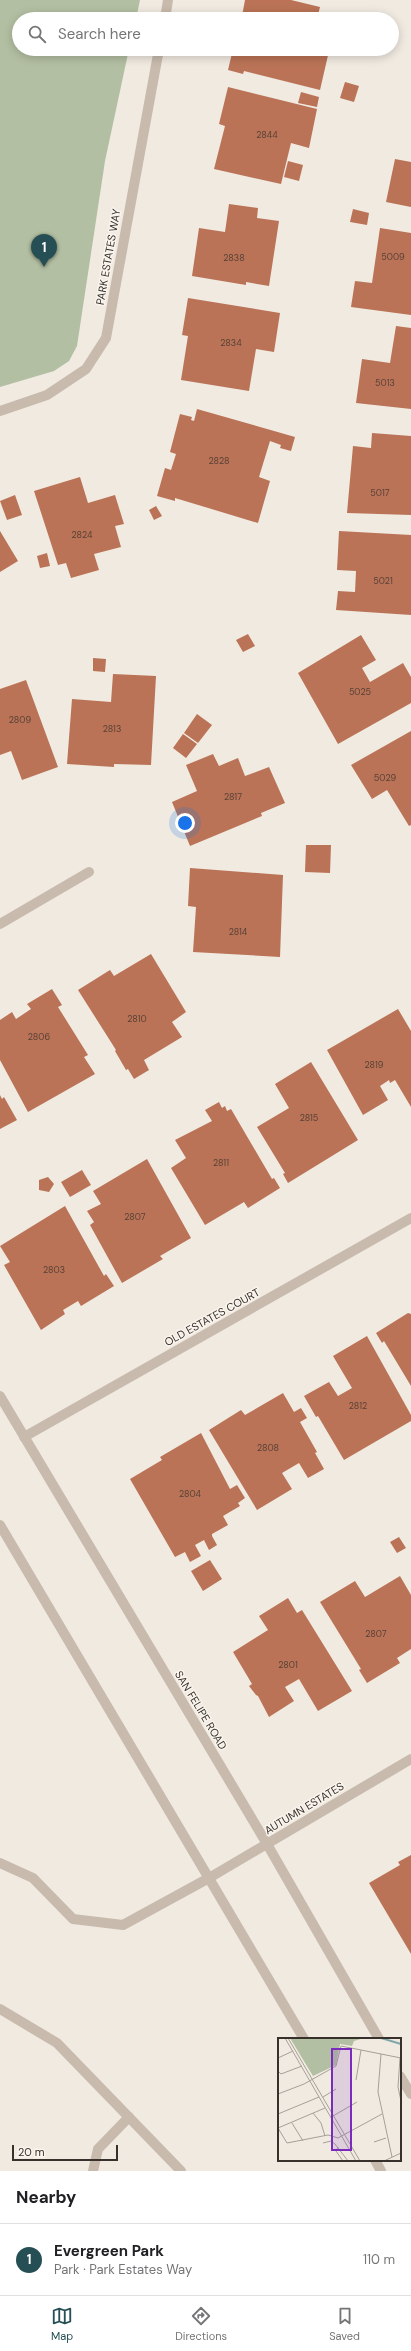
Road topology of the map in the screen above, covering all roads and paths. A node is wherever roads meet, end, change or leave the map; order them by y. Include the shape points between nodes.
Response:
1 (168, 0) edge
2 (166, 12) edge
3 (158, 56) edge
4 (0, 410) edge
5 (89, 872) dead end
6 (0, 924) edge
7 (411, 1218) edge
8 (0, 1396) edge
9 (24, 1437) junction
10 (0, 1525) edge
11 (411, 1759) edge
12 (267, 1844) junction
13 (0, 1863) edge
14 (209, 1878) junction
15 (0, 2009) edge
16 (303, 2038) edge
17 (378, 2038) edge
18 (401, 2078) edge
19 (411, 2094) edge
20 (129, 2116) junction
21 (376, 2161) edge
22 (94, 2171) edge
23 (181, 2171) edge
24 (381, 2171) edge

1 - 2 street
3 - 4 street, PARK ESTATES WAY via 106,338 86,369 47,395
5 - 6 street
7 - 9 street, OLD ESTATES COURT
8 - 9 street, SAN FELIPE ROAD
9 - 12 street, SAN FELIPE ROAD
10 - 14 street
11 - 12 street, AUTUMN ESTATES
12 - 14 street, AUTUMN ESTATES
12 - 17 street, SAN FELIPE ROAD
13 - 14 street, AUTUMN ESTATES via 33,1878 73,1919 124,1925
14 - 16 street
15 - 20 street via 57,2043
18 - 19 street
20 - 22 street via 98,2149
20 - 23 street
21 - 24 street

